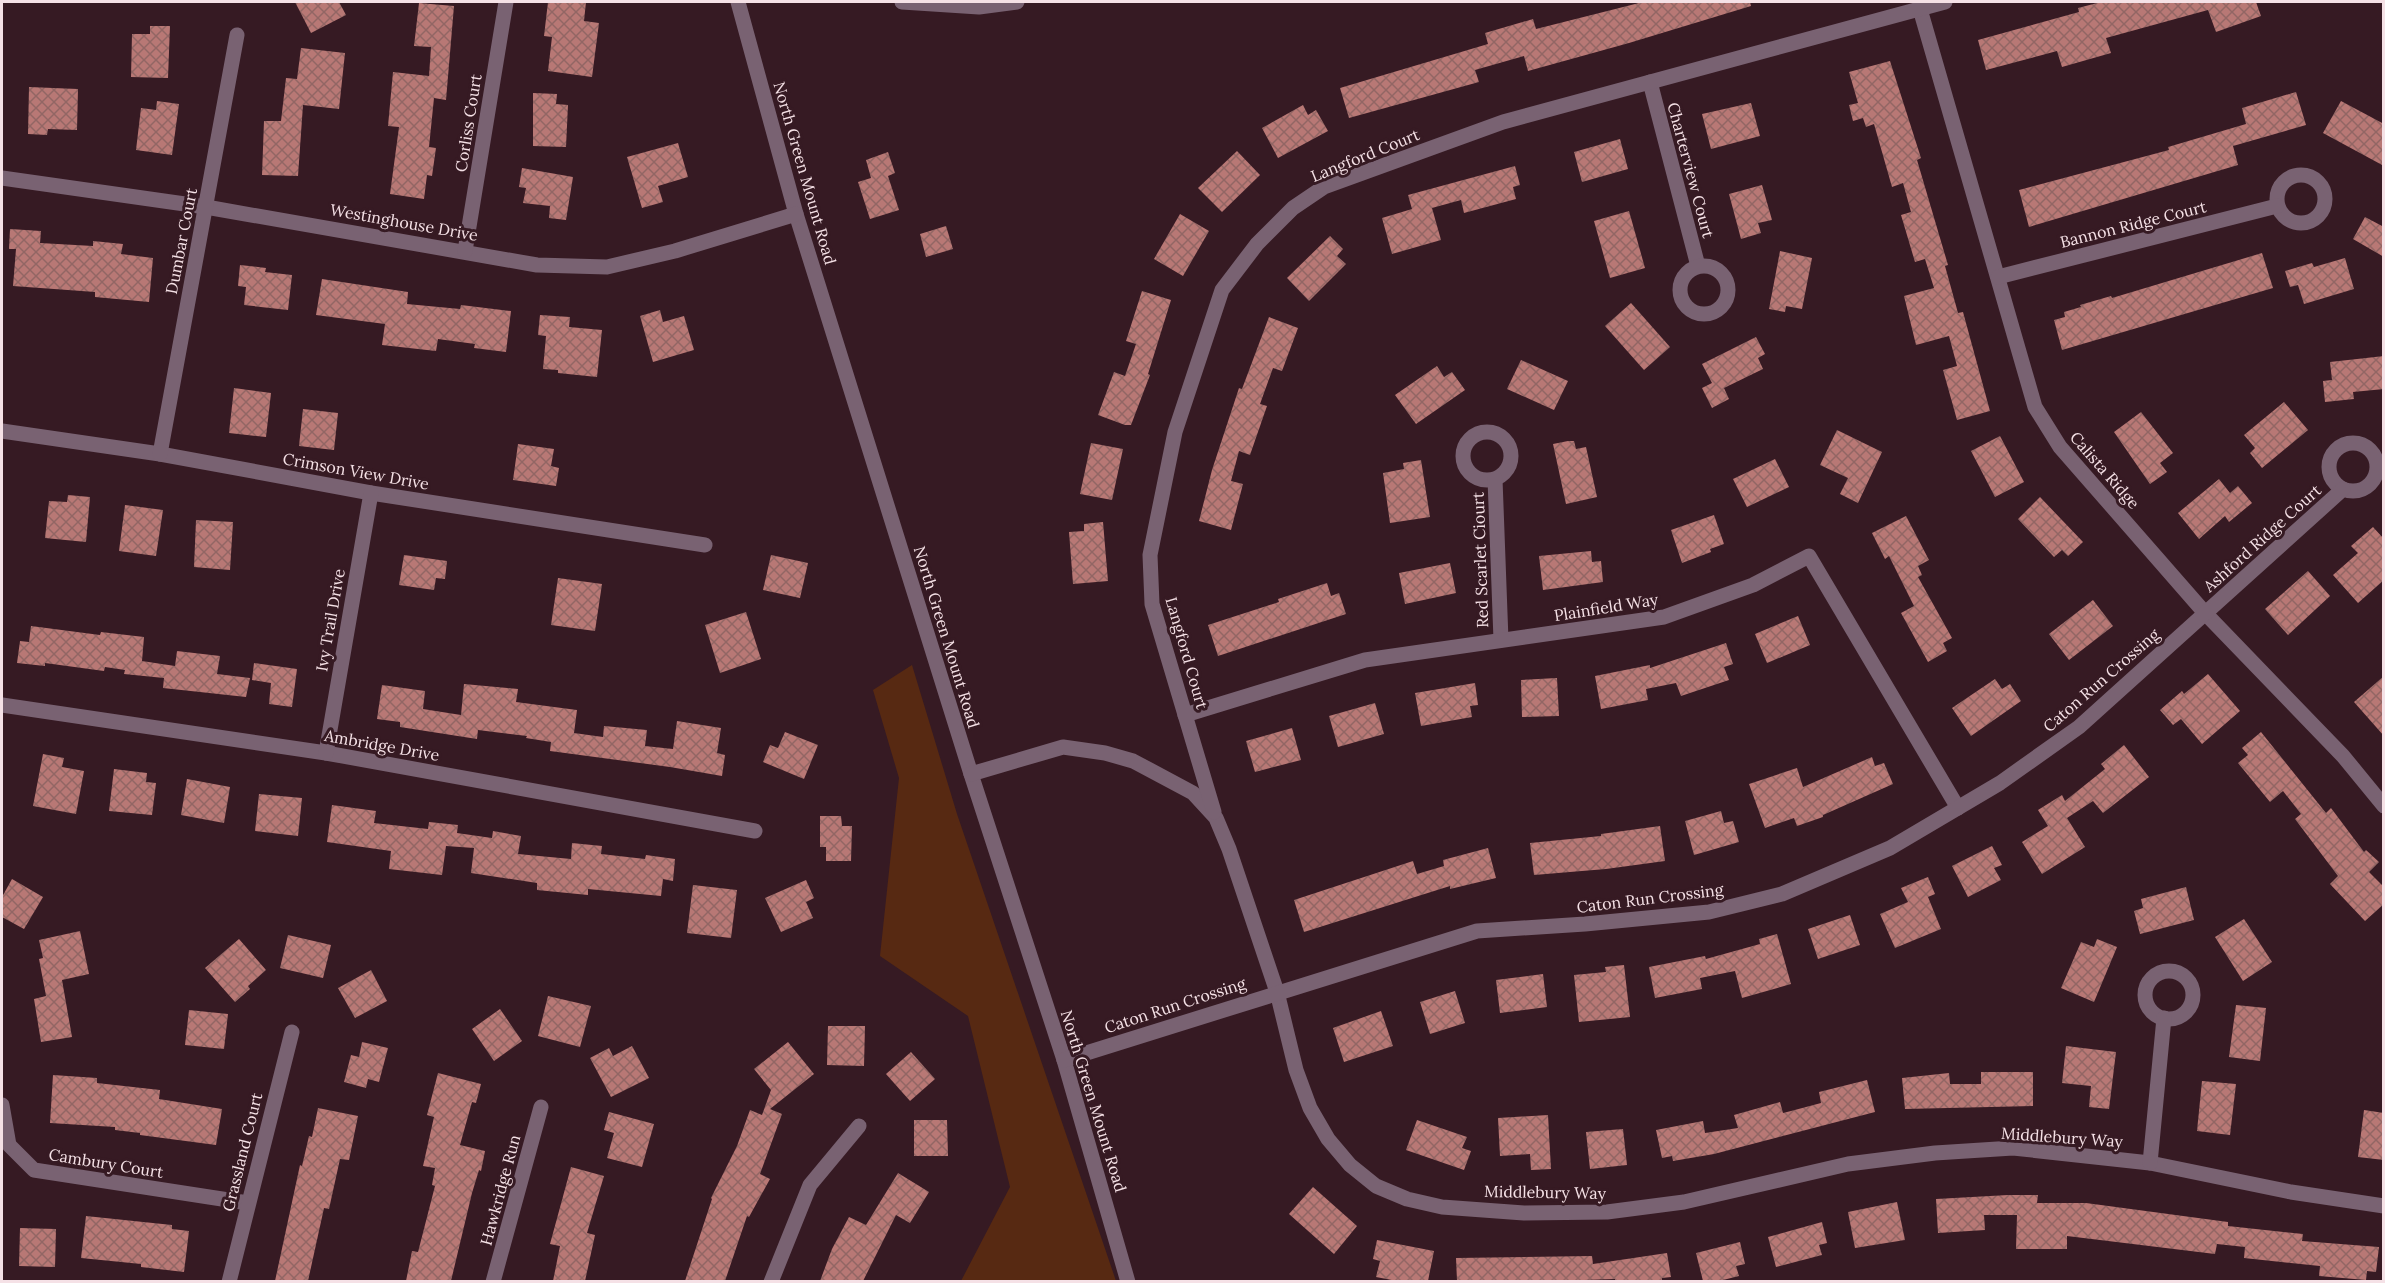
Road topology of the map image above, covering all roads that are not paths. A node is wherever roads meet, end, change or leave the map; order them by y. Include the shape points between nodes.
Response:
1 (506, 2) edge
2 (738, 2) edge
3 (902, 2) edge
4 (1017, 2) edge
5 (1945, 2) edge
6 (1920, 9) junction
7 (237, 35) dead end
8 (1650, 82) junction
9 (2, 178) edge
10 (2277, 206) dead end
11 (206, 207) junction
12 (796, 214) junction
13 (465, 251) junction
14 (1698, 266) dead end
15 (1998, 277) junction
16 (2, 430) edge
17 (160, 454) junction
18 (1495, 479) dead end
19 (2343, 489) dead end
20 (371, 494) junction
21 (705, 545) dead end
22 (2205, 613) junction
23 (1501, 640) junction
24 (2, 705) edge
25 (1185, 715) junction
26 (326, 753) junction
27 (971, 774) junction
28 (2384, 806) edge
29 (1958, 808) junction
30 (1216, 818) junction
31 (755, 831) dead end
32 (1276, 992) junction
33 (2164, 1018) dead end
34 (292, 1032) dead end
35 (1064, 1060) junction
36 (2, 1105) edge
37 (541, 1107) dead end
38 (859, 1126) dead end
39 (2150, 1163) junction
40 (248, 1203) junction
41 (2384, 1206) edge
42 (228, 1281) edge
43 (493, 1281) edge
44 (771, 1281) edge
45 (1128, 1281) edge

1 - 13 street, Corliss Court
2 - 12 street, North Green Mount Road
3 - 4 street via 979,8
5 - 6 street, Langford Court
6 - 8 street, Langford Court
6 - 15 street, Calista Ridge
7 - 11 street, Dumbar Court
8 - 14 street, Charterview Court
8 - 25 street, Langford Court via 1503,122 1324,187 1293,208 1257,244 1222,290 1175,432 1150,555 1152,604
9 - 11 street, Westinghouse Drive
10 - 15 street, Bannon Ridge Court
11 - 13 street, Westinghouse Drive
11 - 17 street, Dumbar Court
12 - 13 street, Westinghouse Drive via 607,267 537,265
12 - 27 street, North Green Mount Road
15 - 22 street, Calista Ridge via 2035,407 2060,447
16 - 17 street, Crimson View Drive
17 - 20 street, Crimson View Drive
18 - 23 street, Red Scarlet Ciourt
19 - 22 street, Ashford Ridge Court
20 - 21 street, Crimson View Drive
20 - 26 street, Ivy Trail Drive
22 - 28 street, Calista Ridge via 2343,756
22 - 29 street, Caton Run Crossing via 2079,727
23 - 25 street, Plainfield Way via 1365,660
23 - 29 street, Plainfield Way via 1664,618 1753,585 1809,556
24 - 26 street, Ambridge Drive
25 - 30 street, Langford Court
26 - 31 street, Ambridge Drive
27 - 30 street, Middlebury Way via 1063,747 1105,753 1133,761 1193,793
27 - 35 street, North Green Mount Road
29 - 32 street, Caton Run Crossing via 1890,848 1782,894 1709,912 1477,931
30 - 32 street, Middlebury Way
32 - 35 street, Caton Run Crossing
32 - 39 street, Middlebury Way via 1296,1070 1310,1108 1328,1139 1350,1165 1376,1186 1407,1200 1442,1207 1524,1213 1607,1212 1684,1202 1848,1164 2013,1148
33 - 39 street
34 - 40 street, Grassland Court
35 - 45 street, North Green Mount Road
36 - 40 street, Cambury Court via 9,1144 34,1170
37 - 43 street, Hawkridge Run
38 - 44 street via 810,1185
39 - 41 street, Middlebury Way via 2291,1192
40 - 42 street, Grassland Court

